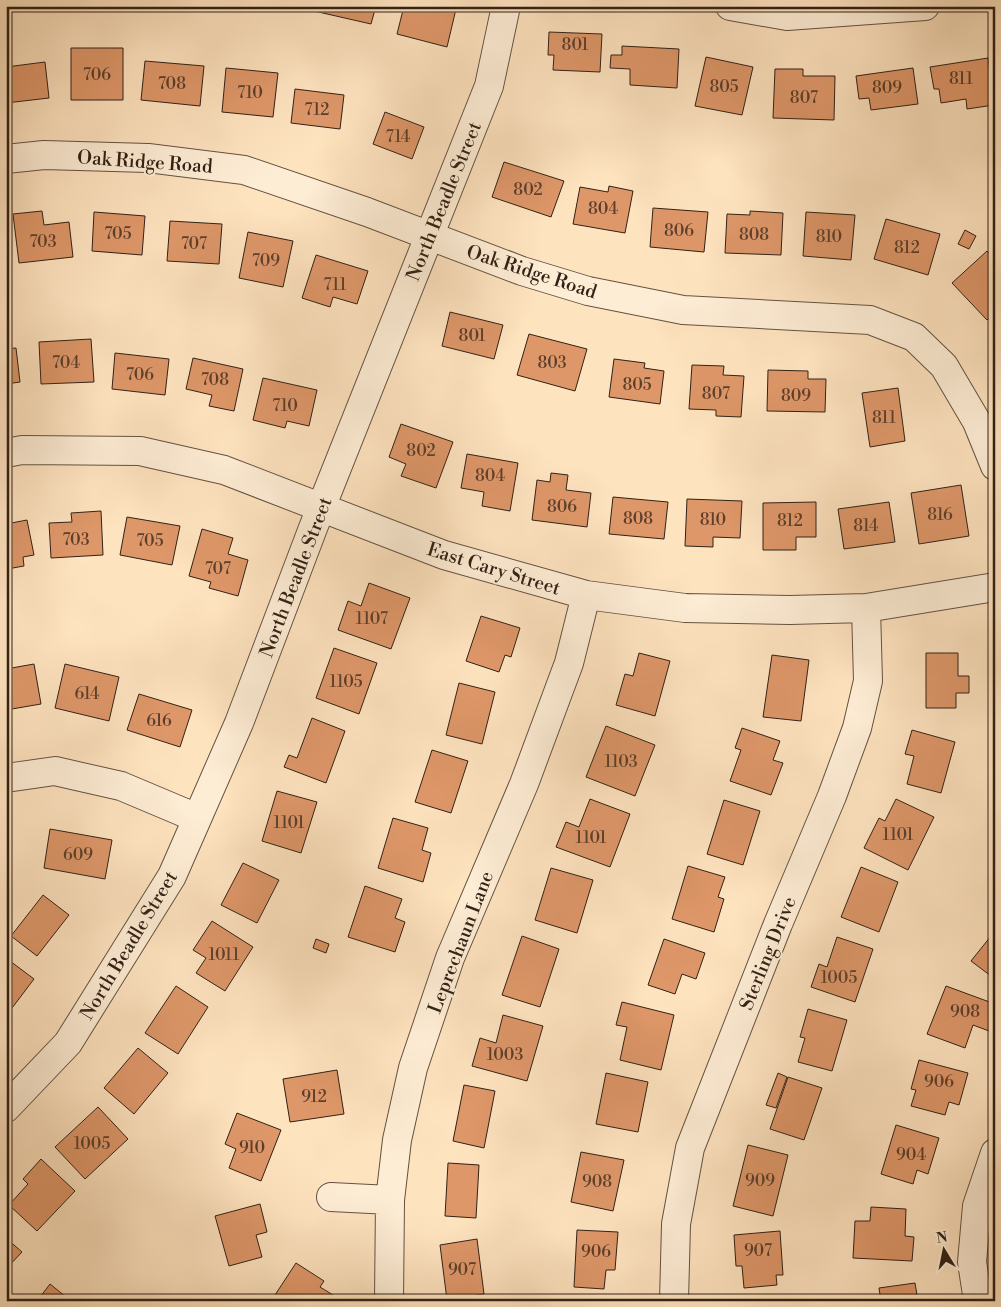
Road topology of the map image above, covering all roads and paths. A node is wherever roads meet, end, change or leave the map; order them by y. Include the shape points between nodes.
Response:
1 (506, 6) edge
2 (730, 6) edge
3 (925, 6) edge
4 (6, 159) edge
5 (429, 236) junction
6 (6, 453) edge
7 (995, 466) edge
8 (322, 506) junction
9 (995, 587) edge
10 (586, 595) junction
11 (866, 608) junction
12 (6, 778) edge
13 (197, 818) junction
14 (6, 1108) edge
15 (995, 1153) edge
16 (331, 1197) dead end
17 (390, 1200) junction
18 (389, 1301) edge
19 (674, 1301) edge
20 (978, 1301) edge

1 - 5 street, North Beadle Street via 489,86
2 - 3 street via 787,16
4 - 5 street, Oak Ridge Road via 44,155 148,158 244,170
5 - 7 street, Oak Ridge Road via 522,271 598,293 682,310 870,320 914,337 944,366 977,422
5 - 8 street, North Beadle Street
6 - 8 street, East Cary Street via 22,450 140,451 224,470
8 - 10 street, East Cary Street via 444,554
8 - 13 street, North Beadle Street via 239,723
9 - 11 street, East Cary Street
10 - 11 street, East Cary Street via 685,608
10 - 17 street, Leprechaun Lane via 569,663 524,784 450,958 413,1068 397,1140
11 - 19 street, Sterling Drive via 868,682 857,728 690,1148 676,1224
12 - 13 street via 55,771 121,786
13 - 14 street, North Beadle Street via 172,876 68,1043
15 - 20 street via 977,1206 972,1262
16 - 17 street
17 - 18 street, Leprechaun Lane

